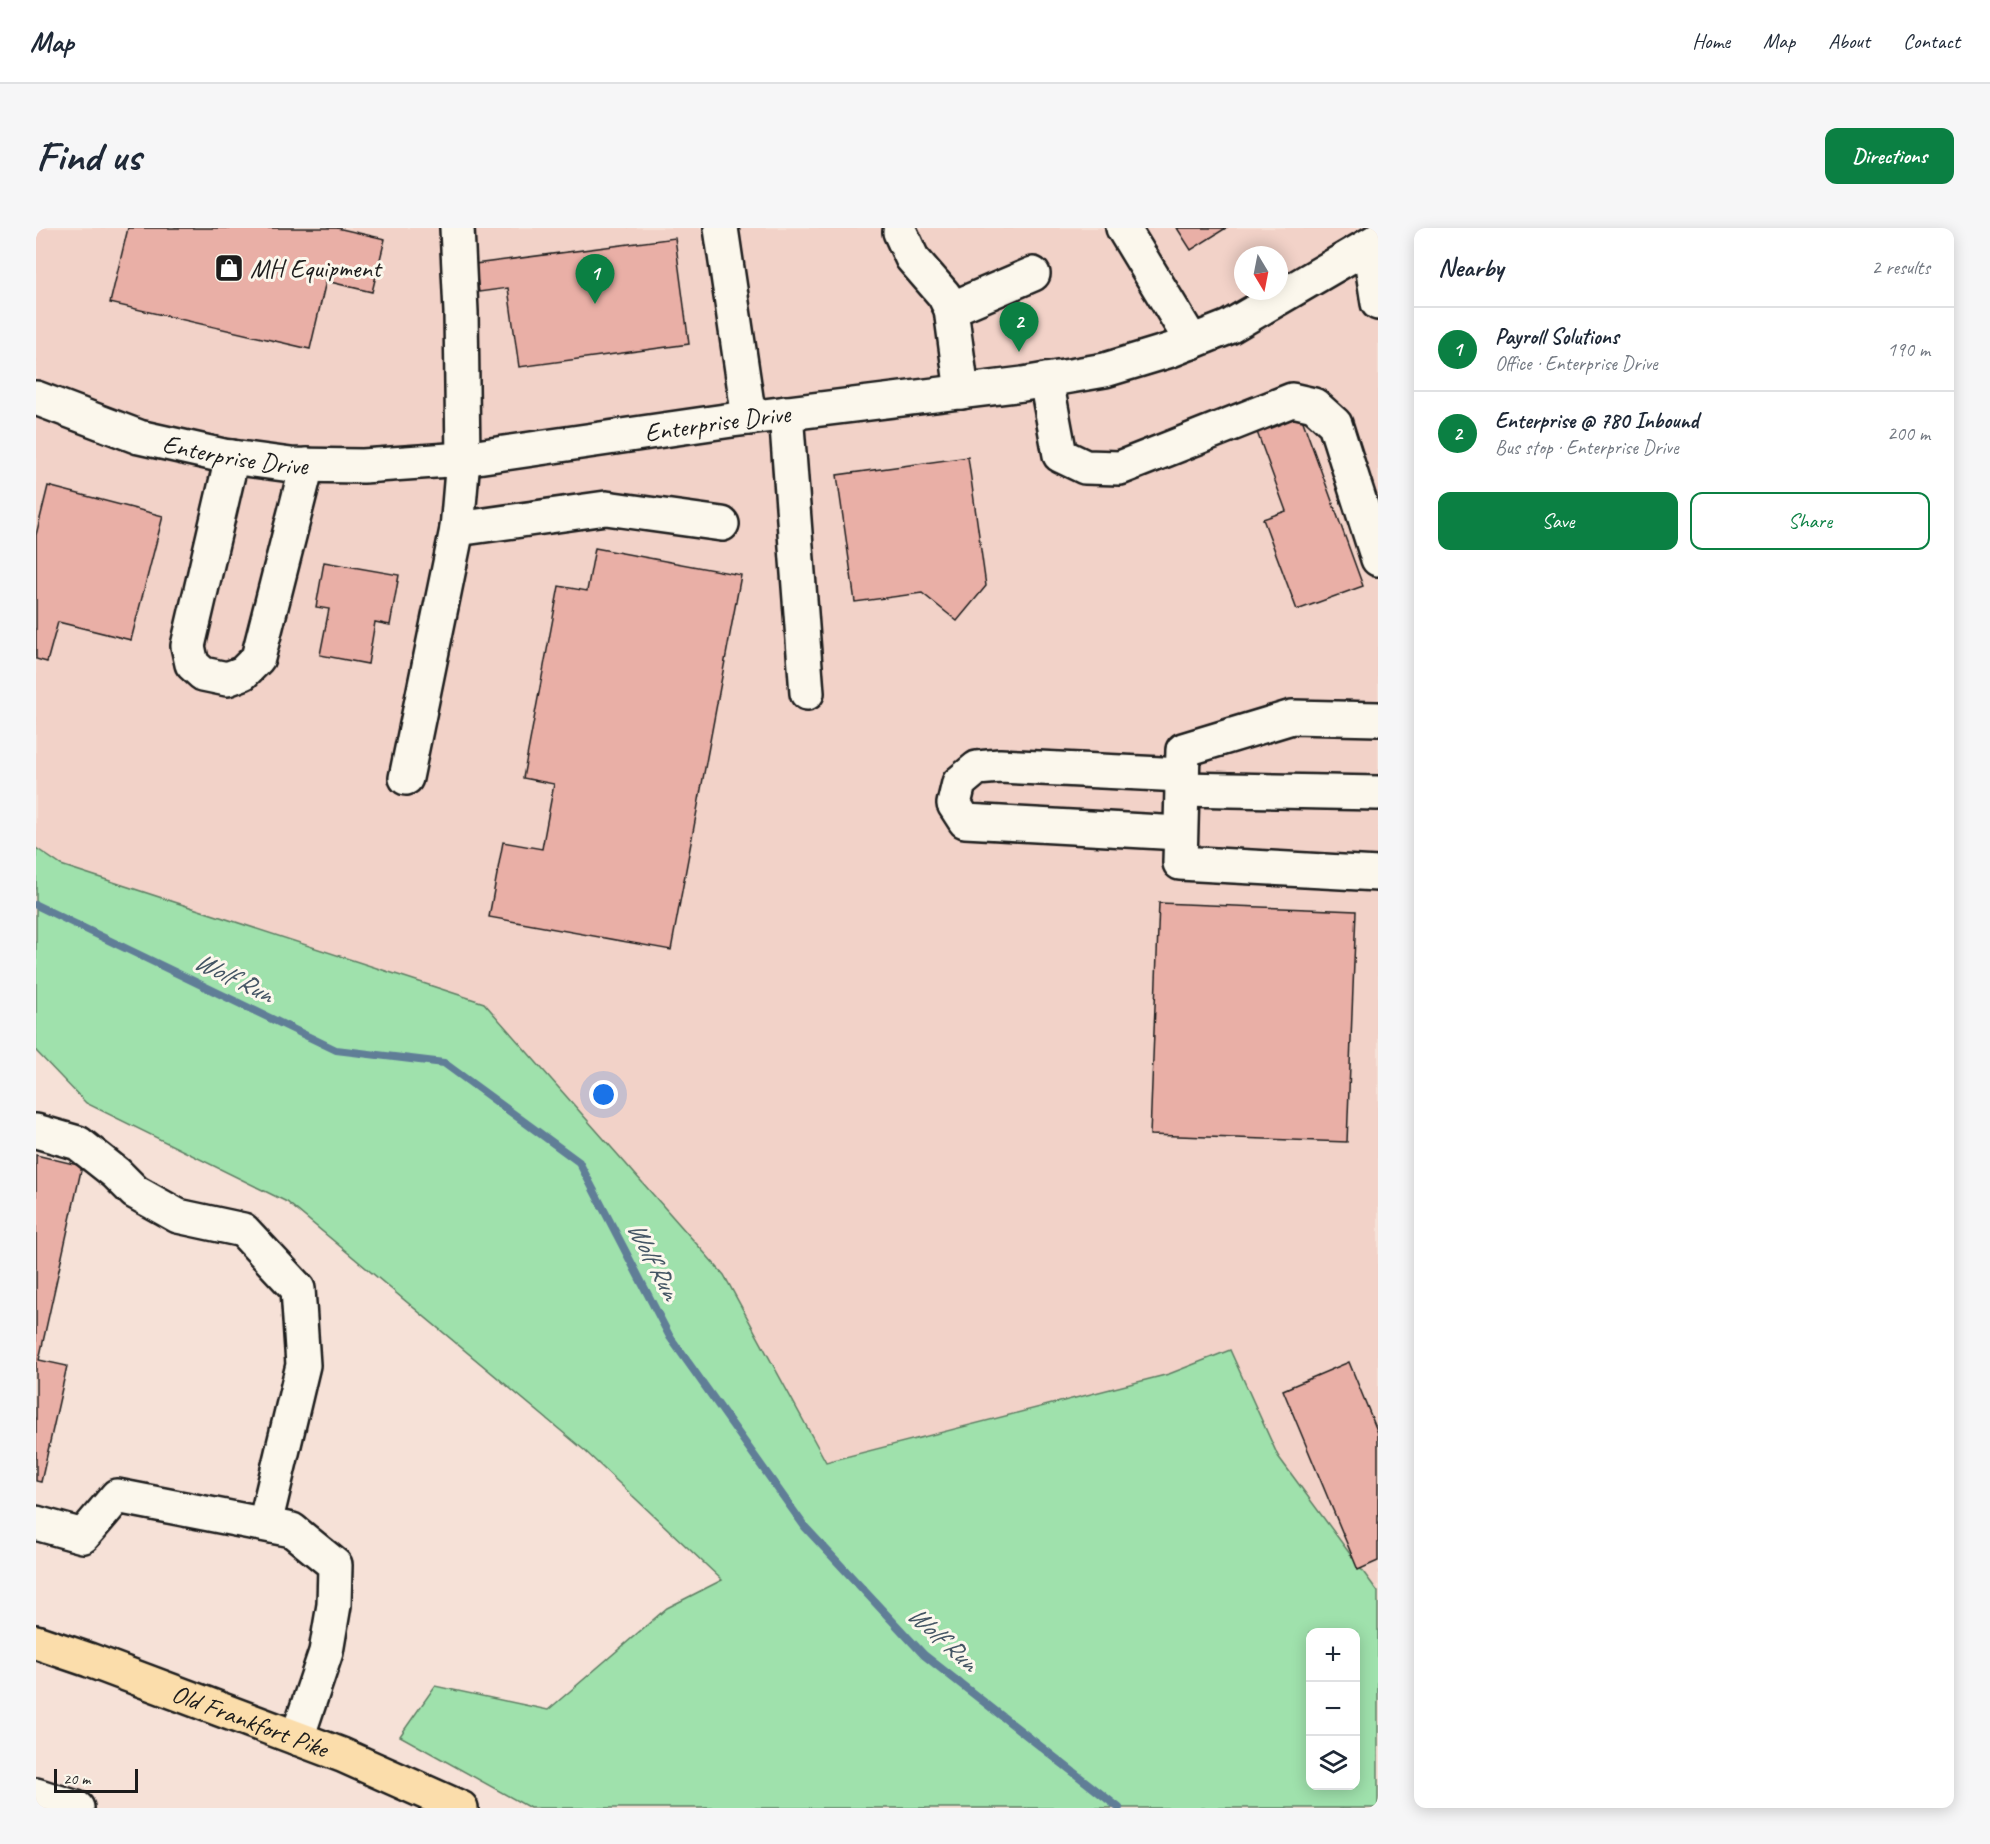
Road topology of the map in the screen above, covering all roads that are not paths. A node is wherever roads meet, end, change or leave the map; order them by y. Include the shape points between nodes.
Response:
1 (457, 228) edge
2 (721, 228) edge
3 (1123, 228) edge
4 (900, 232) dead end
5 (1375, 246) edge
6 (1033, 274) dead end
7 (1378, 303) edge
8 (951, 309) junction
9 (1192, 342) junction
10 (1046, 380) junction
11 (962, 392) junction
12 (36, 398) edge
13 (786, 413) junction
14 (749, 418) junction
15 (232, 457) junction
16 (463, 459) junction
17 (308, 465) junction
18 (722, 524) dead end
19 (457, 529) junction
20 (1378, 560) edge
21 (807, 693) dead end
22 (1378, 719) edge
23 (406, 778) dead end
24 (1182, 782) junction
25 (1378, 793) edge
26 (1180, 833) junction
27 (1378, 874) edge
28 (36, 1131) edge
29 (36, 1523) edge
30 (265, 1524) junction
31 (36, 1642) edge
32 (297, 1738) junction
33 (36, 1795) edge
34 (77, 1808) edge
35 (461, 1808) edge

1 - 16 street
2 - 14 street
3 - 9 street
4 - 8 street via 912,258
5 - 7 street
5 - 9 street, Enterprise Drive via 1229,327
6 - 8 street
8 - 11 street
9 - 10 street, Enterprise Drive via 1105,370
10 - 11 street, Enterprise Drive
10 - 20 street via 1060,455 1085,467 1120,468 1292,400 1314,405 1335,424
11 - 13 street, Enterprise Drive
12 - 15 street, Enterprise Drive via 139,437
13 - 14 street, Enterprise Drive
13 - 21 street
14 - 16 street, Enterprise Drive
15 - 17 street, Enterprise Drive
15 - 17 street via 188,646 192,664 203,674 227,679 243,673 258,658
16 - 17 street, Enterprise Drive via 363,466
16 - 19 street
18 - 19 street via 606,508
19 - 23 street
22 - 24 street via 1292,717 1183,750
24 - 25 street
24 - 26 street
24 - 26 street via 1000,766 976,768 959,783 954,804 965,821
26 - 27 street via 1179,863
28 - 30 street via 78,1143 135,1192 178,1216 243,1230 298,1289 303,1365
29 - 30 street via 83,1536 117,1496
30 - 32 street via 292,1530 335,1565 334,1605 326,1652
31 - 32 main road, Old Frankfort Pike
32 - 35 main road, Old Frankfort Pike
33 - 34 street

